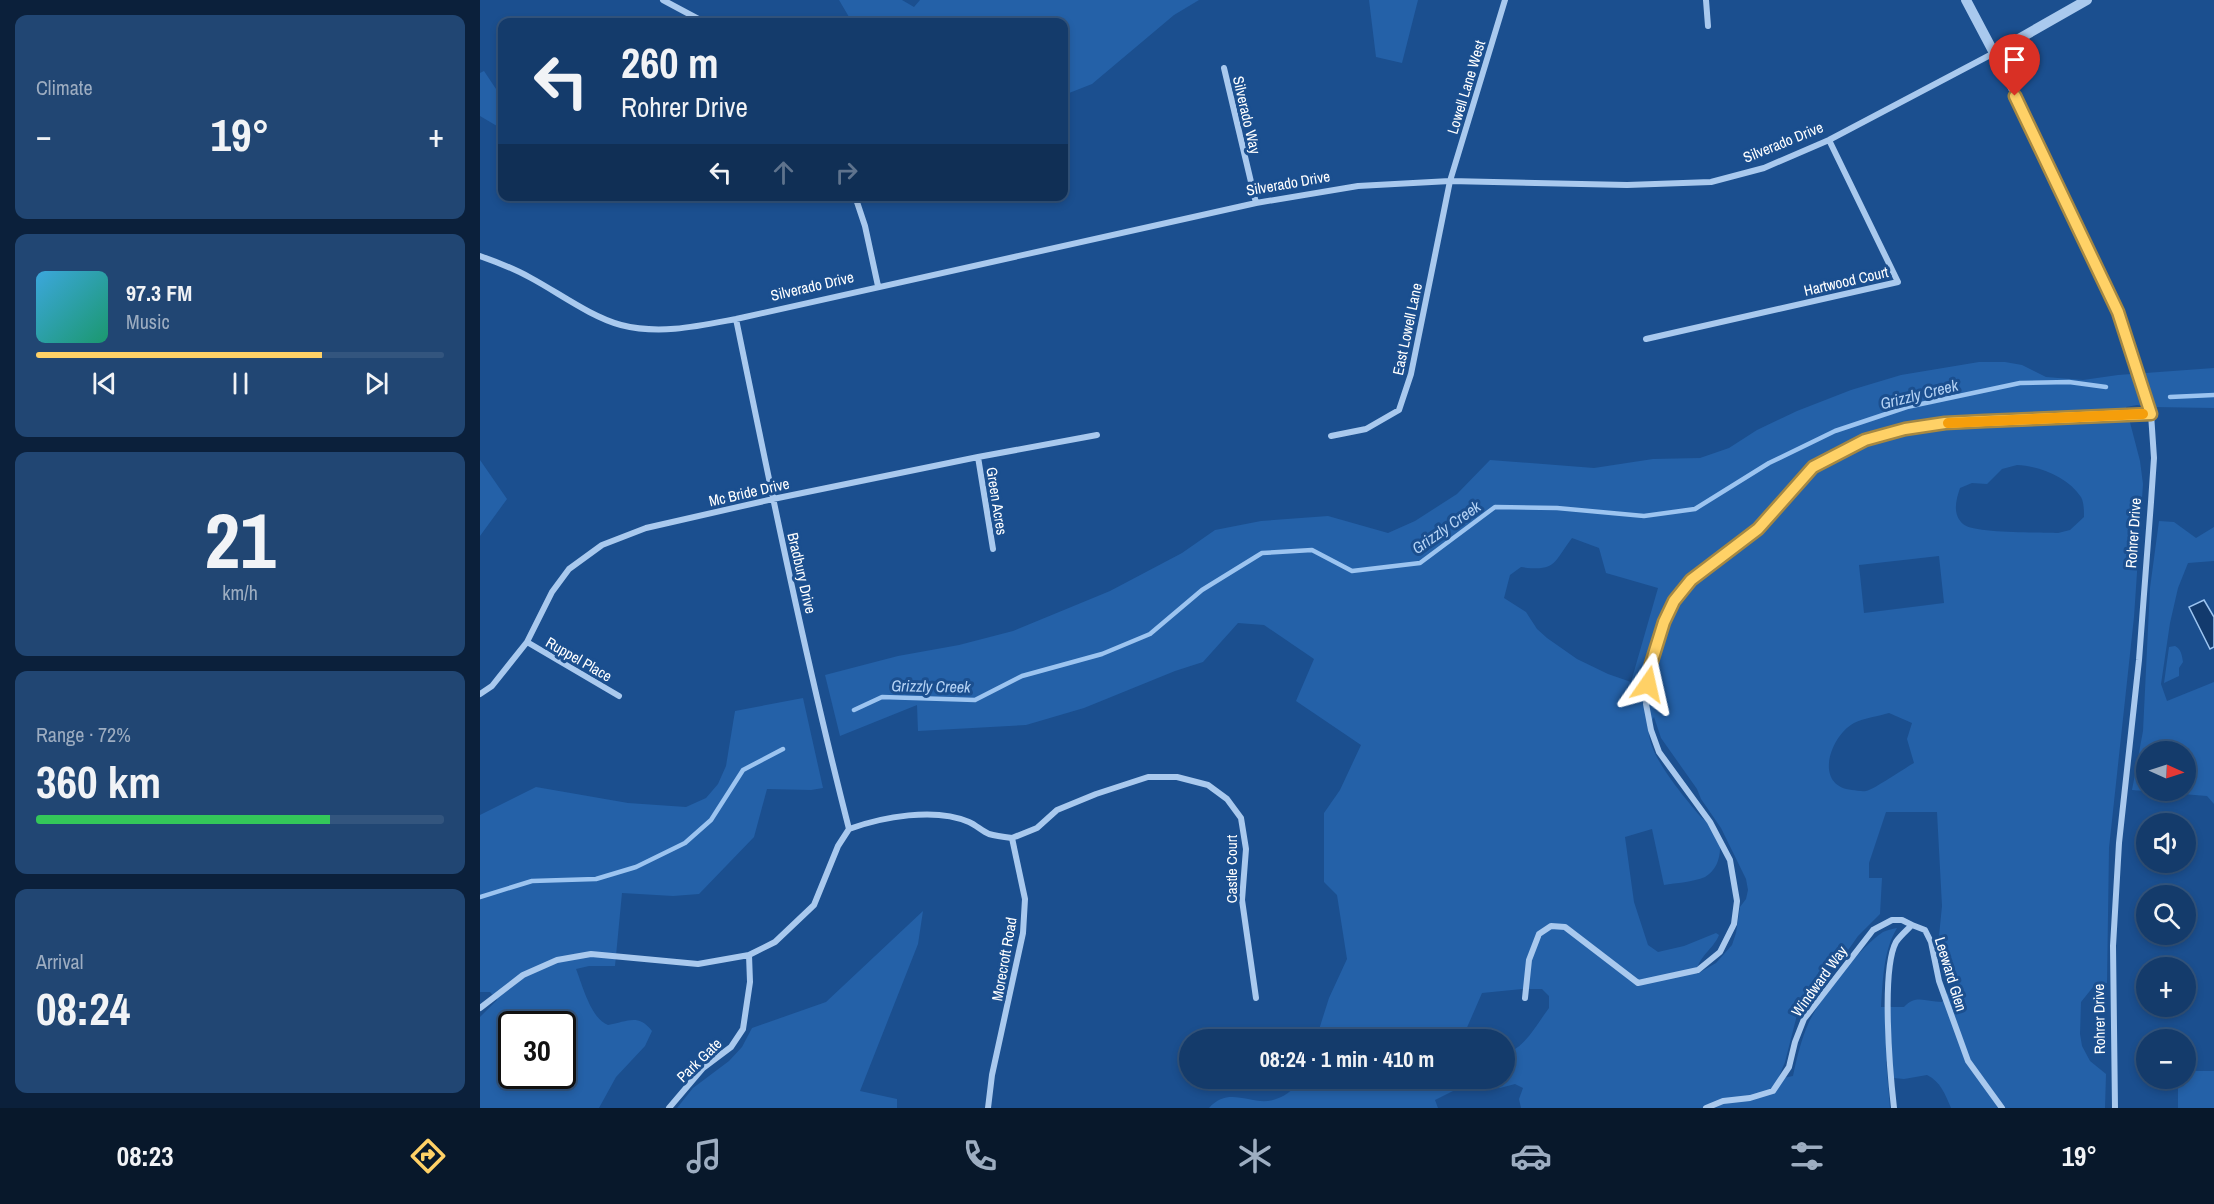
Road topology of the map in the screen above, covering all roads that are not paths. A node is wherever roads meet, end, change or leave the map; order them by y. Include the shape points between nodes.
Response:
1 (663, 0) edge
2 (1505, 0) edge
3 (1706, 0) edge
4 (1966, 0) edge
5 (2088, 0) edge
6 (697, 18) edge
7 (1708, 26) dead end
8 (1994, 53) junction
9 (1224, 68) dead end
10 (1829, 140) junction
11 (1450, 181) junction
12 (857, 201) edge
13 (1256, 203) junction
14 (480, 256) edge
15 (878, 286) junction
16 (736, 320) junction
17 (1646, 339) dead end
18 (2151, 414) junction
19 (1097, 435) dead end
20 (1331, 436) dead end
21 (978, 457) junction
22 (773, 499) junction
23 (993, 549) dead end
24 (527, 642) junction
25 (480, 694) edge
26 (619, 696) dead end
27 (849, 830) junction
28 (1012, 838) junction
29 (1912, 925) junction
30 (749, 955) junction
31 (1256, 998) dead end
32 (1525, 998) dead end
33 (480, 1008) edge
34 (669, 1108) edge
35 (988, 1108) edge
36 (1706, 1108) edge
37 (1894, 1108) edge
38 (2002, 1108) edge
39 (2115, 1108) edge

1 - 6 street
2 - 11 street, Lowell Lane West
3 - 7 street
4 - 8 street, Rohrer Drive
5 - 8 street, Silverado Drive
8 - 10 street, Silverado Drive
8 - 18 street, Rohrer Drive via 2118,312
9 - 13 street, Silverado Way
10 - 11 street, Silverado Drive via 1764,168 1711,182 1627,185
10 - 17 street, Hartwood Court via 1898,282
11 - 13 street, Silverado Drive via 1358,186
11 - 20 street, East Lowell Lane via 1411,374 1399,410 1366,429
12 - 15 street
13 - 15 street, Silverado Drive
14 - 16 street, Silverado Drive via 528,276 621,325 676,329
15 - 16 street, Silverado Drive
16 - 22 street, Bradbury Drive
18 - 32 street via 1945,423 1865,440 1813,467 1758,529 1691,580 1664,622 1651,664 1646,705 1659,752 1710,822 1730,860 1737,901 1734,924 1720,952 1698,970 1638,983 1565,927 1551,926 1539,934 1529,960
18 - 39 street, Rohrer Drive via 2151,502 2113,946
19 - 21 street, Mc Bride Drive
21 - 22 street, Mc Bride Drive
21 - 23 street, Green Acres
22 - 24 street, Mc Bride Drive via 646,528 602,545 569,569 552,592
22 - 27 street, Bradbury Drive
24 - 25 street, Mc Bride Drive via 492,686
24 - 26 street, Ruppel Place
27 - 28 street via 873,821 946,816 968,821 990,834
27 - 30 street via 838,846 814,905 775,942
28 - 31 street, Castle Court via 1037,828 1057,810 1148,777 1177,777 1208,785 1227,799 1241,818 1246,849 1242,900
28 - 35 street, Morecroft Road via 1026,899 1023,933
29 - 36 street, Windward Way via 1892,920 1872,930 1804,1018 1789,1066 1773,1091
29 - 37 street via 1897,941 1889,962
29 - 38 street, Leeward Glen via 1925,930 1931,942 1939,981 1968,1061
30 - 33 street via 698,964 591,954 557,960 523,975
30 - 34 street, Park Gate via 750,982 742,1029 731,1047 703,1068

